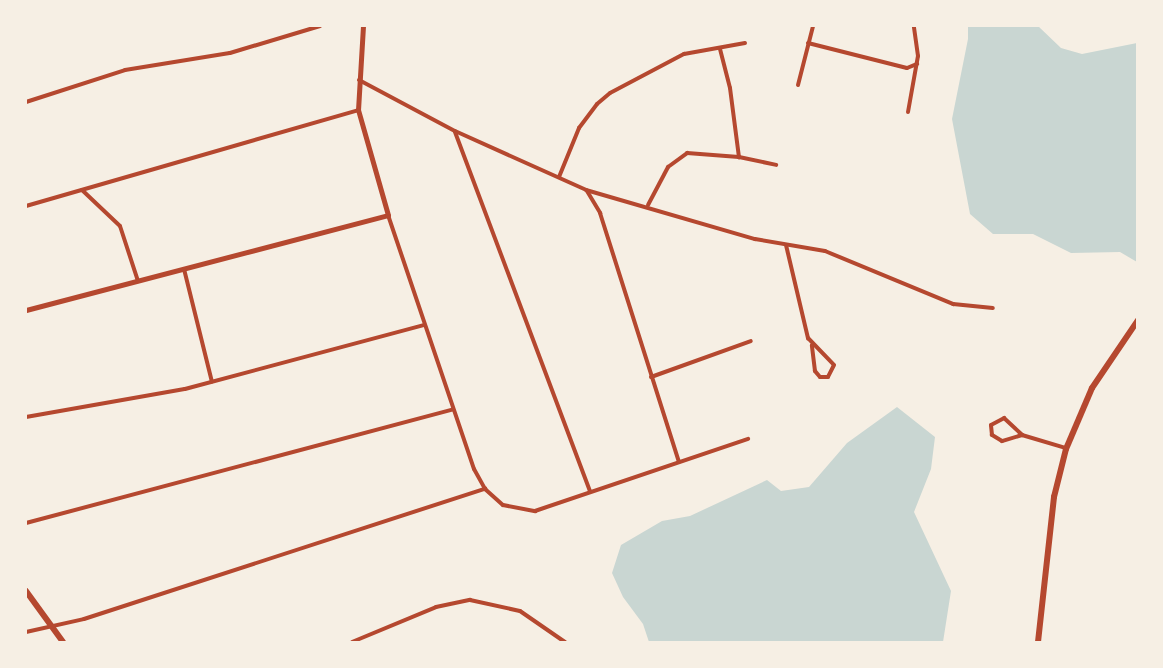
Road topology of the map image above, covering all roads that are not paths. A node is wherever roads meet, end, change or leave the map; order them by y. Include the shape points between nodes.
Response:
1 (320, 26) edge
2 (363, 26) edge
3 (813, 26) edge
4 (914, 26) edge
5 (745, 43) dead end
6 (808, 43) junction
7 (720, 48) junction
8 (917, 64) junction
9 (359, 80) junction
10 (798, 85) dead end
11 (26, 102) edge
12 (358, 110) junction
13 (908, 112) dead end
14 (455, 131) junction
15 (739, 157) junction
16 (776, 165) dead end
17 (559, 177) junction
18 (82, 190) junction
19 (586, 190) junction
20 (26, 206) edge
21 (648, 206) junction
22 (388, 215) junction
23 (786, 245) junction
24 (184, 269) junction
25 (138, 281) junction
26 (993, 308) dead end
27 (26, 310) edge
28 (1137, 320) edge
29 (424, 325) junction
30 (752, 341) dead end
31 (812, 345) junction
32 (651, 377) junction
33 (212, 382) junction
34 (453, 409) junction
35 (26, 417) edge
36 (1022, 435) junction
37 (748, 439) dead end
38 (1066, 449) junction
39 (679, 462) junction
40 (485, 489) junction
41 (590, 492) junction
42 (26, 523) edge
43 (26, 591) edge
44 (51, 629) junction
45 (26, 632) edge
46 (63, 642) edge
47 (352, 642) edge
48 (565, 642) edge
49 (1038, 642) edge

1 - 11 street via 230,53 125,70
2 - 9 street via 364,60
3 - 6 street
4 - 8 street
5 - 7 street
6 - 8 street via 907,68
6 - 10 street
7 - 15 street
7 - 17 street via 702,49 665,62 597,104 579,128
8 - 13 street
9 - 12 street
9 - 14 street
12 - 18 street
12 - 22 street
14 - 17 street
14 - 41 street
15 - 16 street
15 - 21 street via 698,153 676,158
17 - 19 street
18 - 20 street
18 - 25 street via 120,226
19 - 21 street
19 - 32 street via 600,213
21 - 23 street
22 - 24 street
22 - 29 street
23 - 26 street via 839,255 960,306
23 - 31 street
24 - 25 street
24 - 33 street
25 - 27 street
28 - 38 main road via 1092,388
29 - 33 street
29 - 34 street
30 - 32 street
31 - 31 street via 834,364 828,377 820,377 815,371
32 - 39 street
33 - 35 street
34 - 40 street
34 - 42 street
36 - 36 street via 1002,441 992,435 991,425 1004,418
36 - 38 street
37 - 39 street
38 - 49 main road via 1054,497
39 - 41 street
40 - 41 street via 503,505 528,511
40 - 44 street
43 - 44 main road
44 - 45 street
44 - 46 main road
47 - 48 street via 436,607 470,600 520,611

